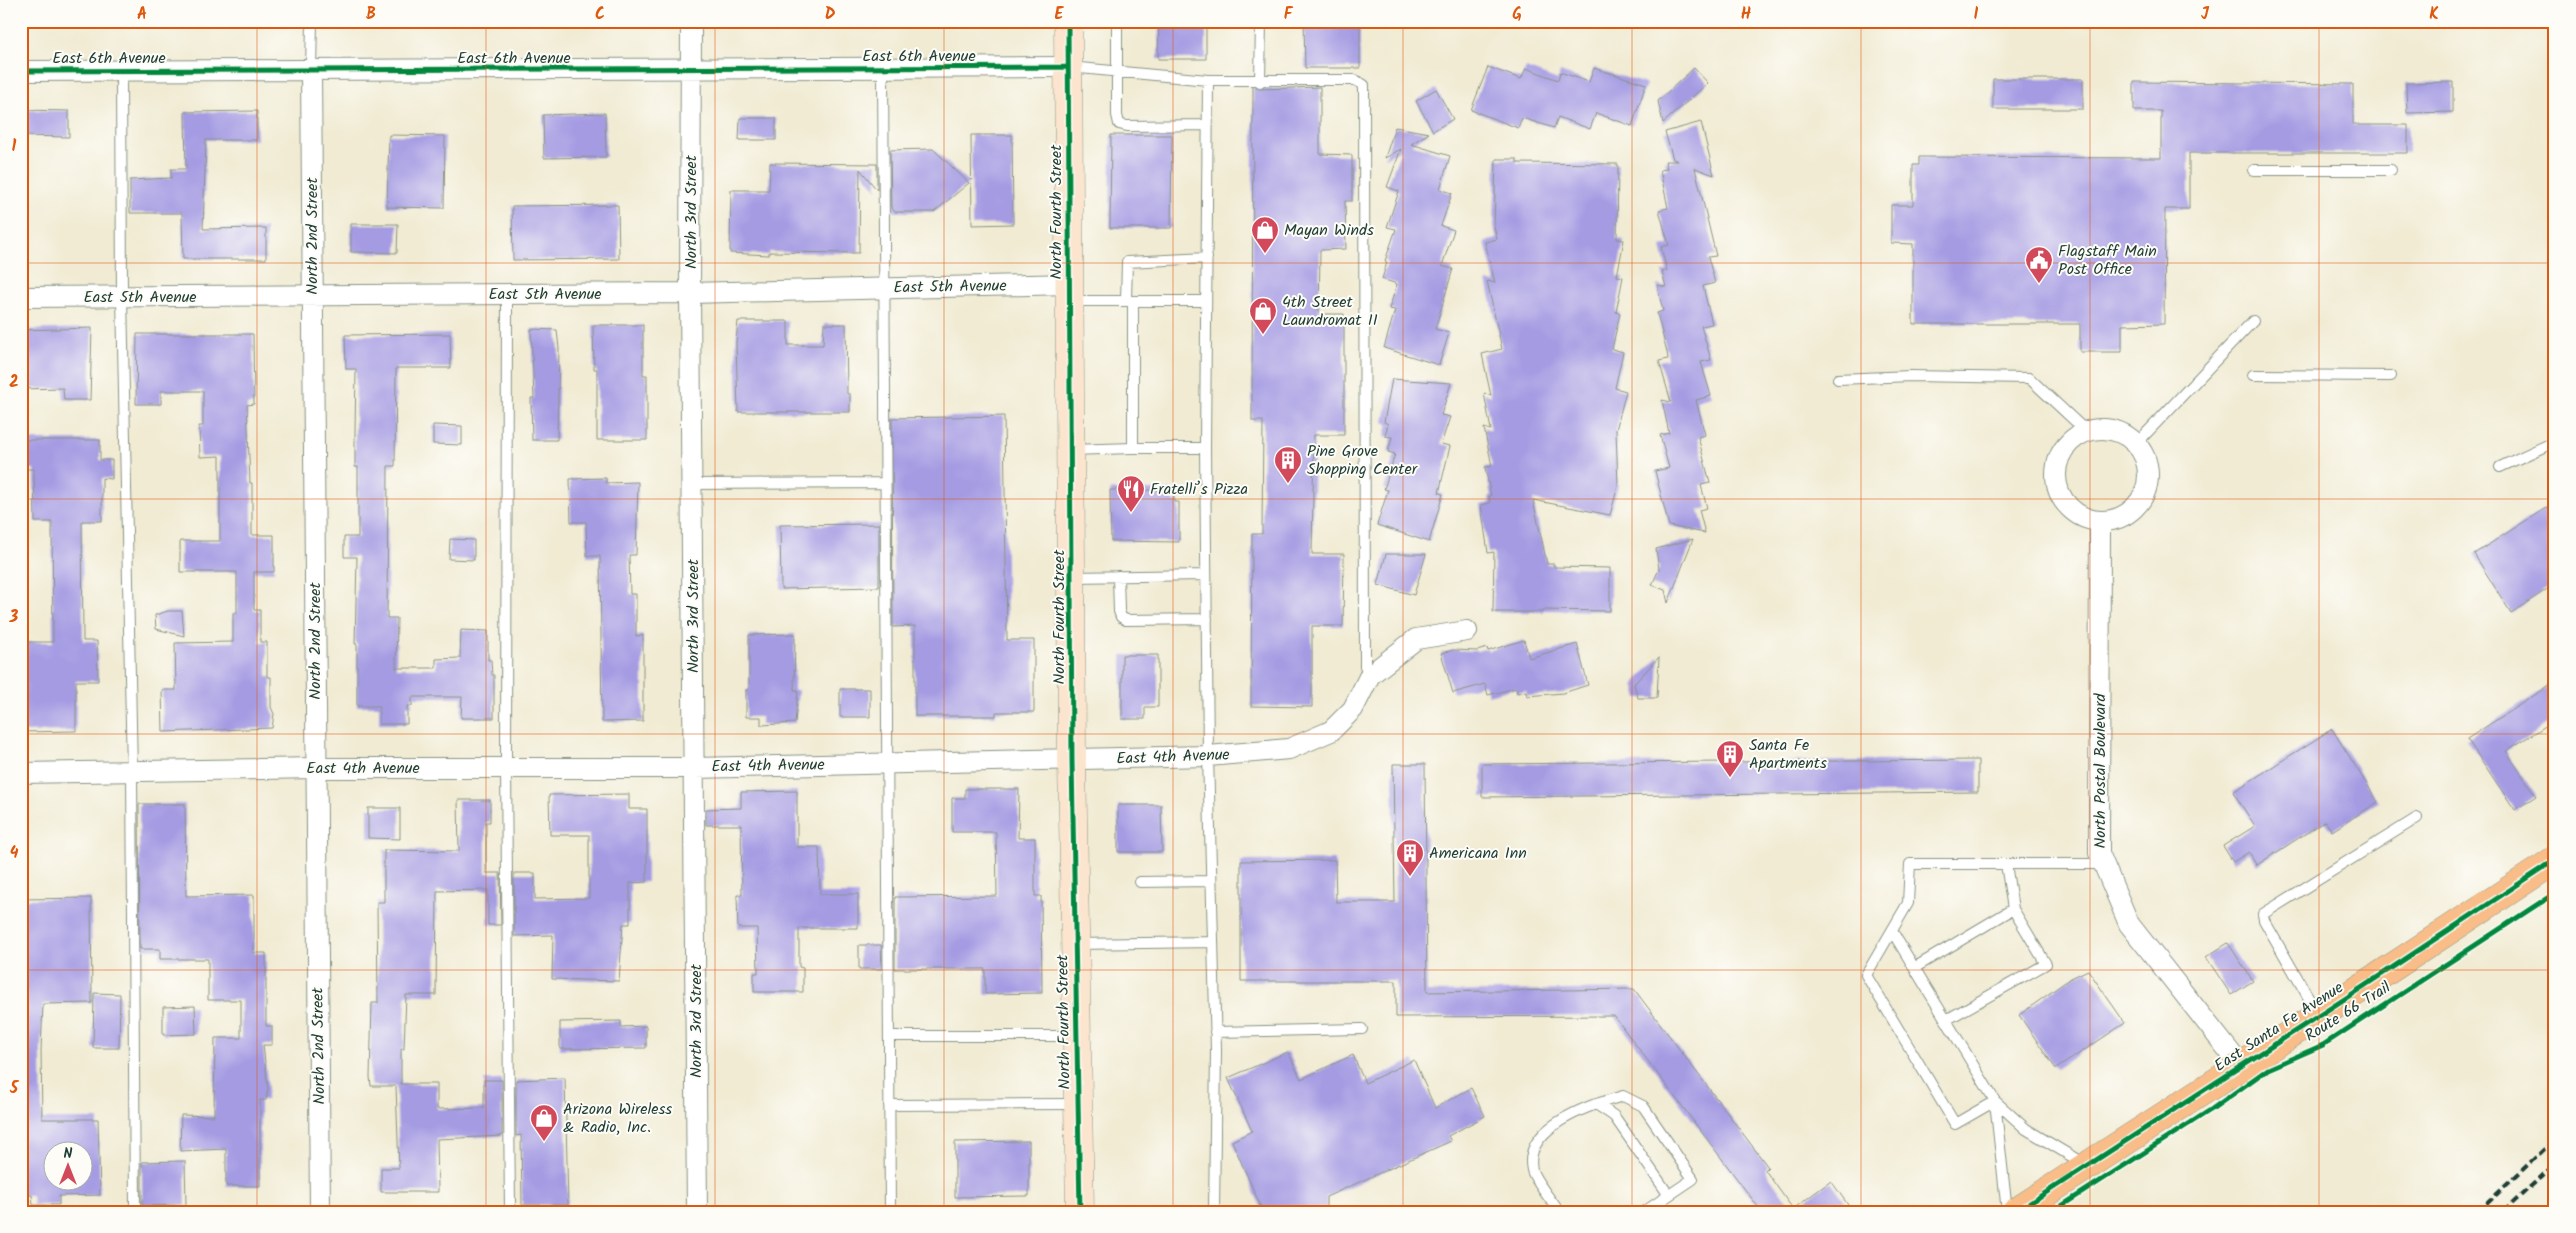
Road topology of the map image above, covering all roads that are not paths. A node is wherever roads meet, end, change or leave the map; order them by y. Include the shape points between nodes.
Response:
1 (312, 21) edge
2 (691, 21) edge
3 (1068, 21) edge
4 (1117, 21) edge
5 (1261, 21) edge
6 (1068, 67) junction
7 (883, 69) junction
8 (121, 70) junction
9 (311, 70) junction
10 (691, 70) junction
11 (21, 71) edge
12 (1117, 72) junction
13 (1208, 80) junction
14 (1260, 82) junction
15 (1207, 125) junction
16 (2254, 170) dead end
17 (2392, 170) dead end
18 (1207, 258) junction
19 (884, 288) junction
20 (1069, 292) junction
21 (690, 293) junction
22 (507, 294) junction
23 (312, 296) junction
24 (21, 297) edge
25 (122, 297) junction
26 (1129, 301) junction
27 (1206, 301) junction
28 (2253, 321) dead end
29 (2253, 376) dead end
30 (2391, 376) dead end
31 (1838, 379) dead end
32 (2087, 432) junction
33 (2137, 443) junction
34 (2555, 447) edge
35 (1133, 448) junction
36 (1206, 448) junction
37 (1070, 450) junction
38 (2500, 468) dead end
39 (885, 483) junction
40 (692, 484) junction
41 (2100, 522) junction
42 (1206, 575) junction
43 (1118, 576) junction
44 (1071, 577) junction
45 (1207, 619) junction
46 (1467, 631) dead end
47 (1370, 675) junction
48 (1208, 756) junction
49 (1072, 760) junction
50 (886, 764) junction
51 (316, 768) junction
52 (506, 768) junction
53 (694, 768) junction
54 (132, 771) junction
55 (21, 773) edge
56 (2418, 818) dead end
57 (2555, 860) edge
58 (2006, 864) junction
59 (2104, 864) junction
60 (1211, 881) junction
61 (1140, 882) dead end
62 (2013, 909) junction
63 (1892, 931) junction
64 (1213, 942) junction
65 (1076, 944) junction
66 (1914, 968) junction
67 (2319, 1016) junction
68 (1946, 1020) junction
69 (1362, 1030) dead end
70 (1215, 1032) junction
71 (889, 1036) junction
72 (1077, 1036) junction
73 (2241, 1066) junction
74 (1995, 1101) junction
75 (1078, 1104) junction
76 (1596, 1104) junction
77 (889, 1105) junction
78 (2088, 1166) junction
79 (1668, 1194) junction
80 (135, 1212) edge
81 (320, 1212) edge
82 (510, 1212) edge
83 (697, 1212) edge
84 (890, 1212) edge
85 (1080, 1212) edge
86 (1214, 1212) edge
87 (1560, 1212) edge
88 (1644, 1212) edge
89 (2007, 1212) edge
90 (2016, 1212) edge

1 - 9 lane
2 - 10 street, North 3rd Street
3 - 6 main road, North Fourth Street
4 - 12 lane
5 - 14 lane
6 - 7 street, East 6th Avenue
6 - 12 lane
6 - 20 main road, North Fourth Street
7 - 10 street, East 6th Avenue
7 - 19 lane
8 - 9 street, East 6th Avenue
8 - 11 street, East 6th Avenue
8 - 25 lane
9 - 10 street, East 6th Avenue
9 - 23 street, North 2nd Street
10 - 21 street, North 3rd Street
12 - 13 lane
12 - 15 lane via 1119,124
13 - 14 lane
13 - 15 lane
14 - 47 lane via 1355,80 1364,85 1366,93 1365,666
15 - 18 lane
16 - 17 lane
18 - 26 lane via 1128,262
18 - 27 lane
19 - 20 street, East 5th Avenue
19 - 21 street, East 5th Avenue
19 - 39 lane
20 - 26 lane
20 - 37 main road, North Fourth Street
21 - 22 street, East 5th Avenue
21 - 40 street, North 3rd Street
22 - 23 street, East 5th Avenue
22 - 52 lane
23 - 25 street, East 5th Avenue
23 - 51 street, North 2nd Street
24 - 25 street, East 5th Avenue
25 - 54 lane
26 - 27 lane
26 - 35 lane
27 - 36 lane
28 - 33 lane
29 - 30 lane
31 - 32 lane via 1911,376 2029,378
32 - 33 street via 2100,428 2114,430
32 - 41 street via 2072,439 2062,452 2056,466 2056,482 2061,498 2071,510 2085,519
33 - 41 street via 2146,457 2149,472 2148,487 2141,502 2116,520
34 - 38 lane via 2552,443
35 - 36 lane
35 - 37 lane
36 - 42 lane
37 - 44 main road, North Fourth Street
39 - 40 lane
39 - 50 lane
40 - 53 street, North 3rd Street
41 - 59 street, North Postal Boulevard via 2099,854
42 - 43 lane
42 - 45 lane
43 - 44 lane
43 - 45 lane via 1119,611 1126,620
44 - 49 main road, North Fourth Street
45 - 48 lane
46 - 47 street, East 4th Avenue via 1416,639
47 - 48 street, East 4th Avenue via 1353,709 1332,731 1290,749
48 - 49 street, East 4th Avenue
48 - 60 lane
49 - 50 street, East 4th Avenue
49 - 65 main road, North Fourth Street
50 - 53 street, East 4th Avenue
50 - 71 lane
51 - 52 street, East 4th Avenue
51 - 54 street, East 4th Avenue
51 - 81 street, North 2nd Street
52 - 53 street, East 4th Avenue
52 - 82 lane
53 - 83 street, North 3rd Street
54 - 55 street, East 4th Avenue
54 - 80 lane
56 - 67 lane via 2263,914
57 - 67 main road, East Santa Fe Avenue
58 - 59 lane
58 - 62 lane
58 - 63 lane via 1910,864 1908,904
59 - 73 street, North Postal Boulevard via 2129,924
60 - 61 lane
60 - 64 lane
62 - 66 lane
62 - 68 lane via 2046,964
63 - 66 lane
63 - 74 lane via 1866,975 1950,1116 1955,1124
64 - 65 lane
64 - 70 lane
65 - 72 main road, North Fourth Street
66 - 68 lane
67 - 73 main road, East Santa Fe Avenue
68 - 74 lane
69 - 70 lane
70 - 86 lane
71 - 72 lane
71 - 77 lane
72 - 75 main road, North Fourth Street
73 - 78 main road, East Santa Fe Avenue
74 - 78 lane via 2026,1129
74 - 89 lane
75 - 77 lane
75 - 85 main road, North Fourth Street
76 - 79 lane via 1614,1116
76 - 79 lane via 1624,1096 1643,1106 1693,1179
76 - 87 lane via 1574,1112 1547,1131 1533,1147 1532,1171
77 - 84 lane
78 - 90 main road, East Santa Fe Avenue
79 - 88 lane

